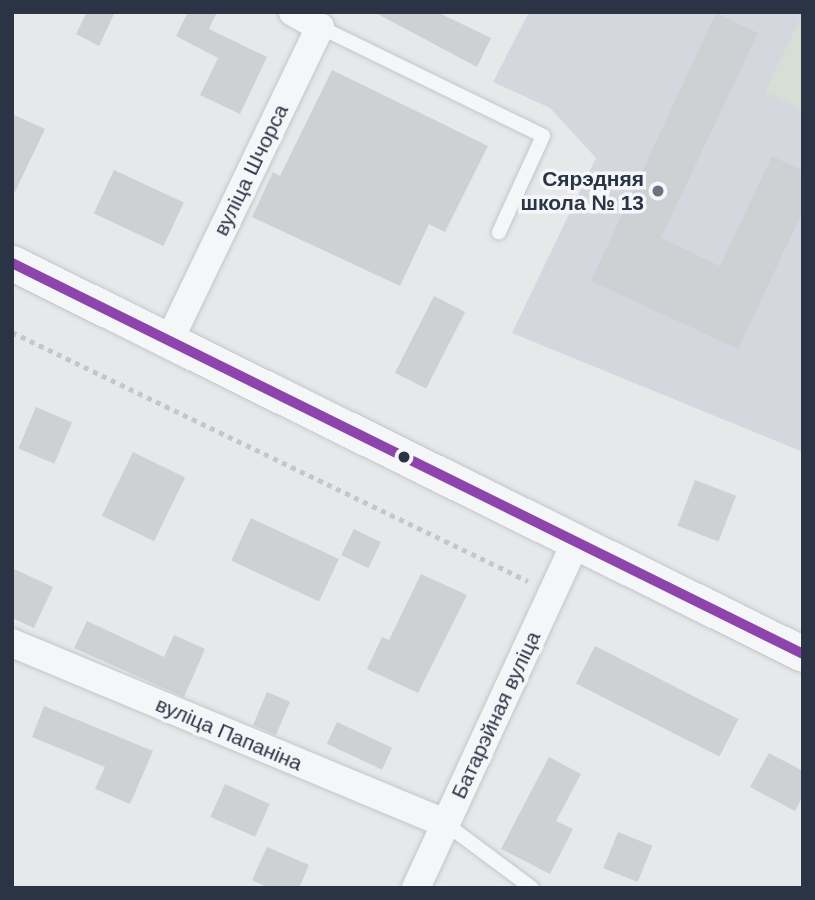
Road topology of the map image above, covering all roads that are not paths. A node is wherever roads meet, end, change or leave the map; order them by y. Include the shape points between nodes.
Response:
1 (293, 12) edge
2 (320, 27) junction
3 (499, 232) dead end
4 (12, 263) edge
5 (169, 341) junction
6 (576, 542) junction
7 (12, 643) edge
8 (803, 654) edge
9 (446, 824) junction
10 (416, 888) edge
11 (532, 888) edge

1 - 2 street
2 - 3 lane via 543,136
2 - 5 street, вуліца Шчорса
4 - 5 street
5 - 6 street
6 - 8 street
6 - 9 street, Батарэйная вуліца
7 - 9 street, вуліца Папаніна
9 - 10 street, Батарэйная вуліца
9 - 11 lane

